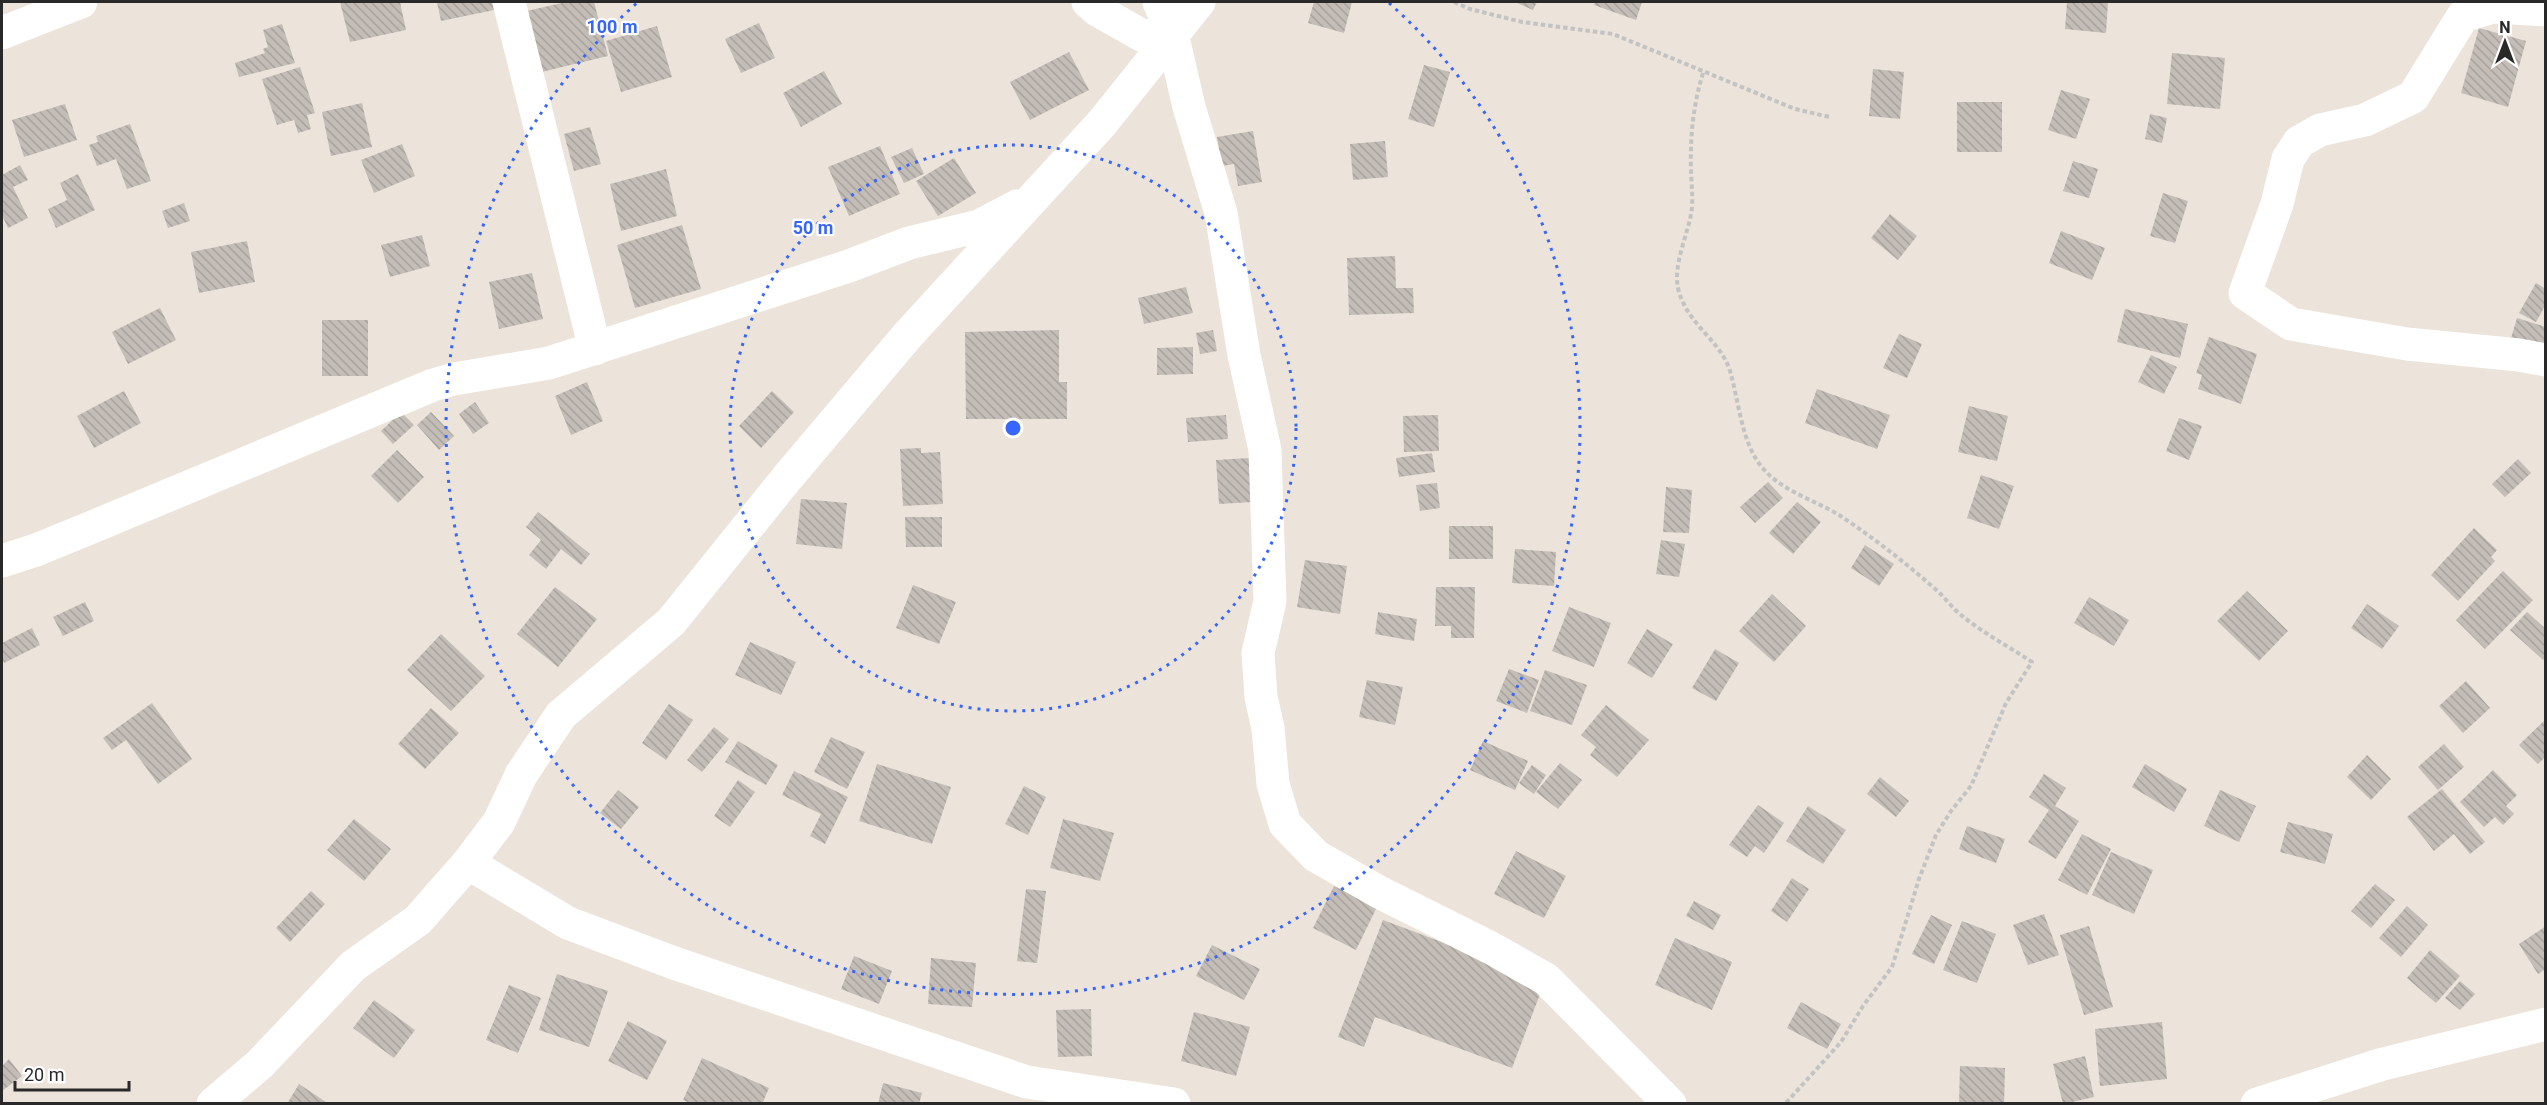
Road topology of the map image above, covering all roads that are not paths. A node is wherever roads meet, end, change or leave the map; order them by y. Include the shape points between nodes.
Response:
1 (81, 2) edge
2 (509, 2) edge
3 (1088, 2) edge
4 (1159, 2) edge
5 (1199, 2) edge
6 (2546, 10) edge
7 (2, 33) edge
8 (1172, 33) junction
9 (1037, 195) junction
10 (595, 349) junction
11 (2546, 360) edge
12 (2, 561) edge
13 (468, 863) junction
14 (2546, 1024) edge
15 (213, 1104) edge
16 (1174, 1104) edge
17 (1670, 1104) edge
18 (2257, 1104) edge

1 - 7 street
2 - 10 street
3 - 8 street via 1143,36
4 - 8 street
5 - 8 street
6 - 11 street via 2493,7 2463,16 2413,97 2365,120 2320,130 2299,142 2288,159 2277,204 2245,293 2291,324 2407,344
8 - 9 street via 1102,123
8 - 17 street via 1221,213 1244,356 1265,450 1270,601 1258,653 1273,784 1285,824 1316,856 1546,979
9 - 10 street via 979,226 909,243
9 - 13 street via 907,336 670,622 561,715 521,776 499,822
10 - 12 street via 549,363 433,385
13 - 15 street via 418,920 353,966 260,1064
13 - 16 street via 568,923 674,963 1027,1082
14 - 18 street via 2382,1064

